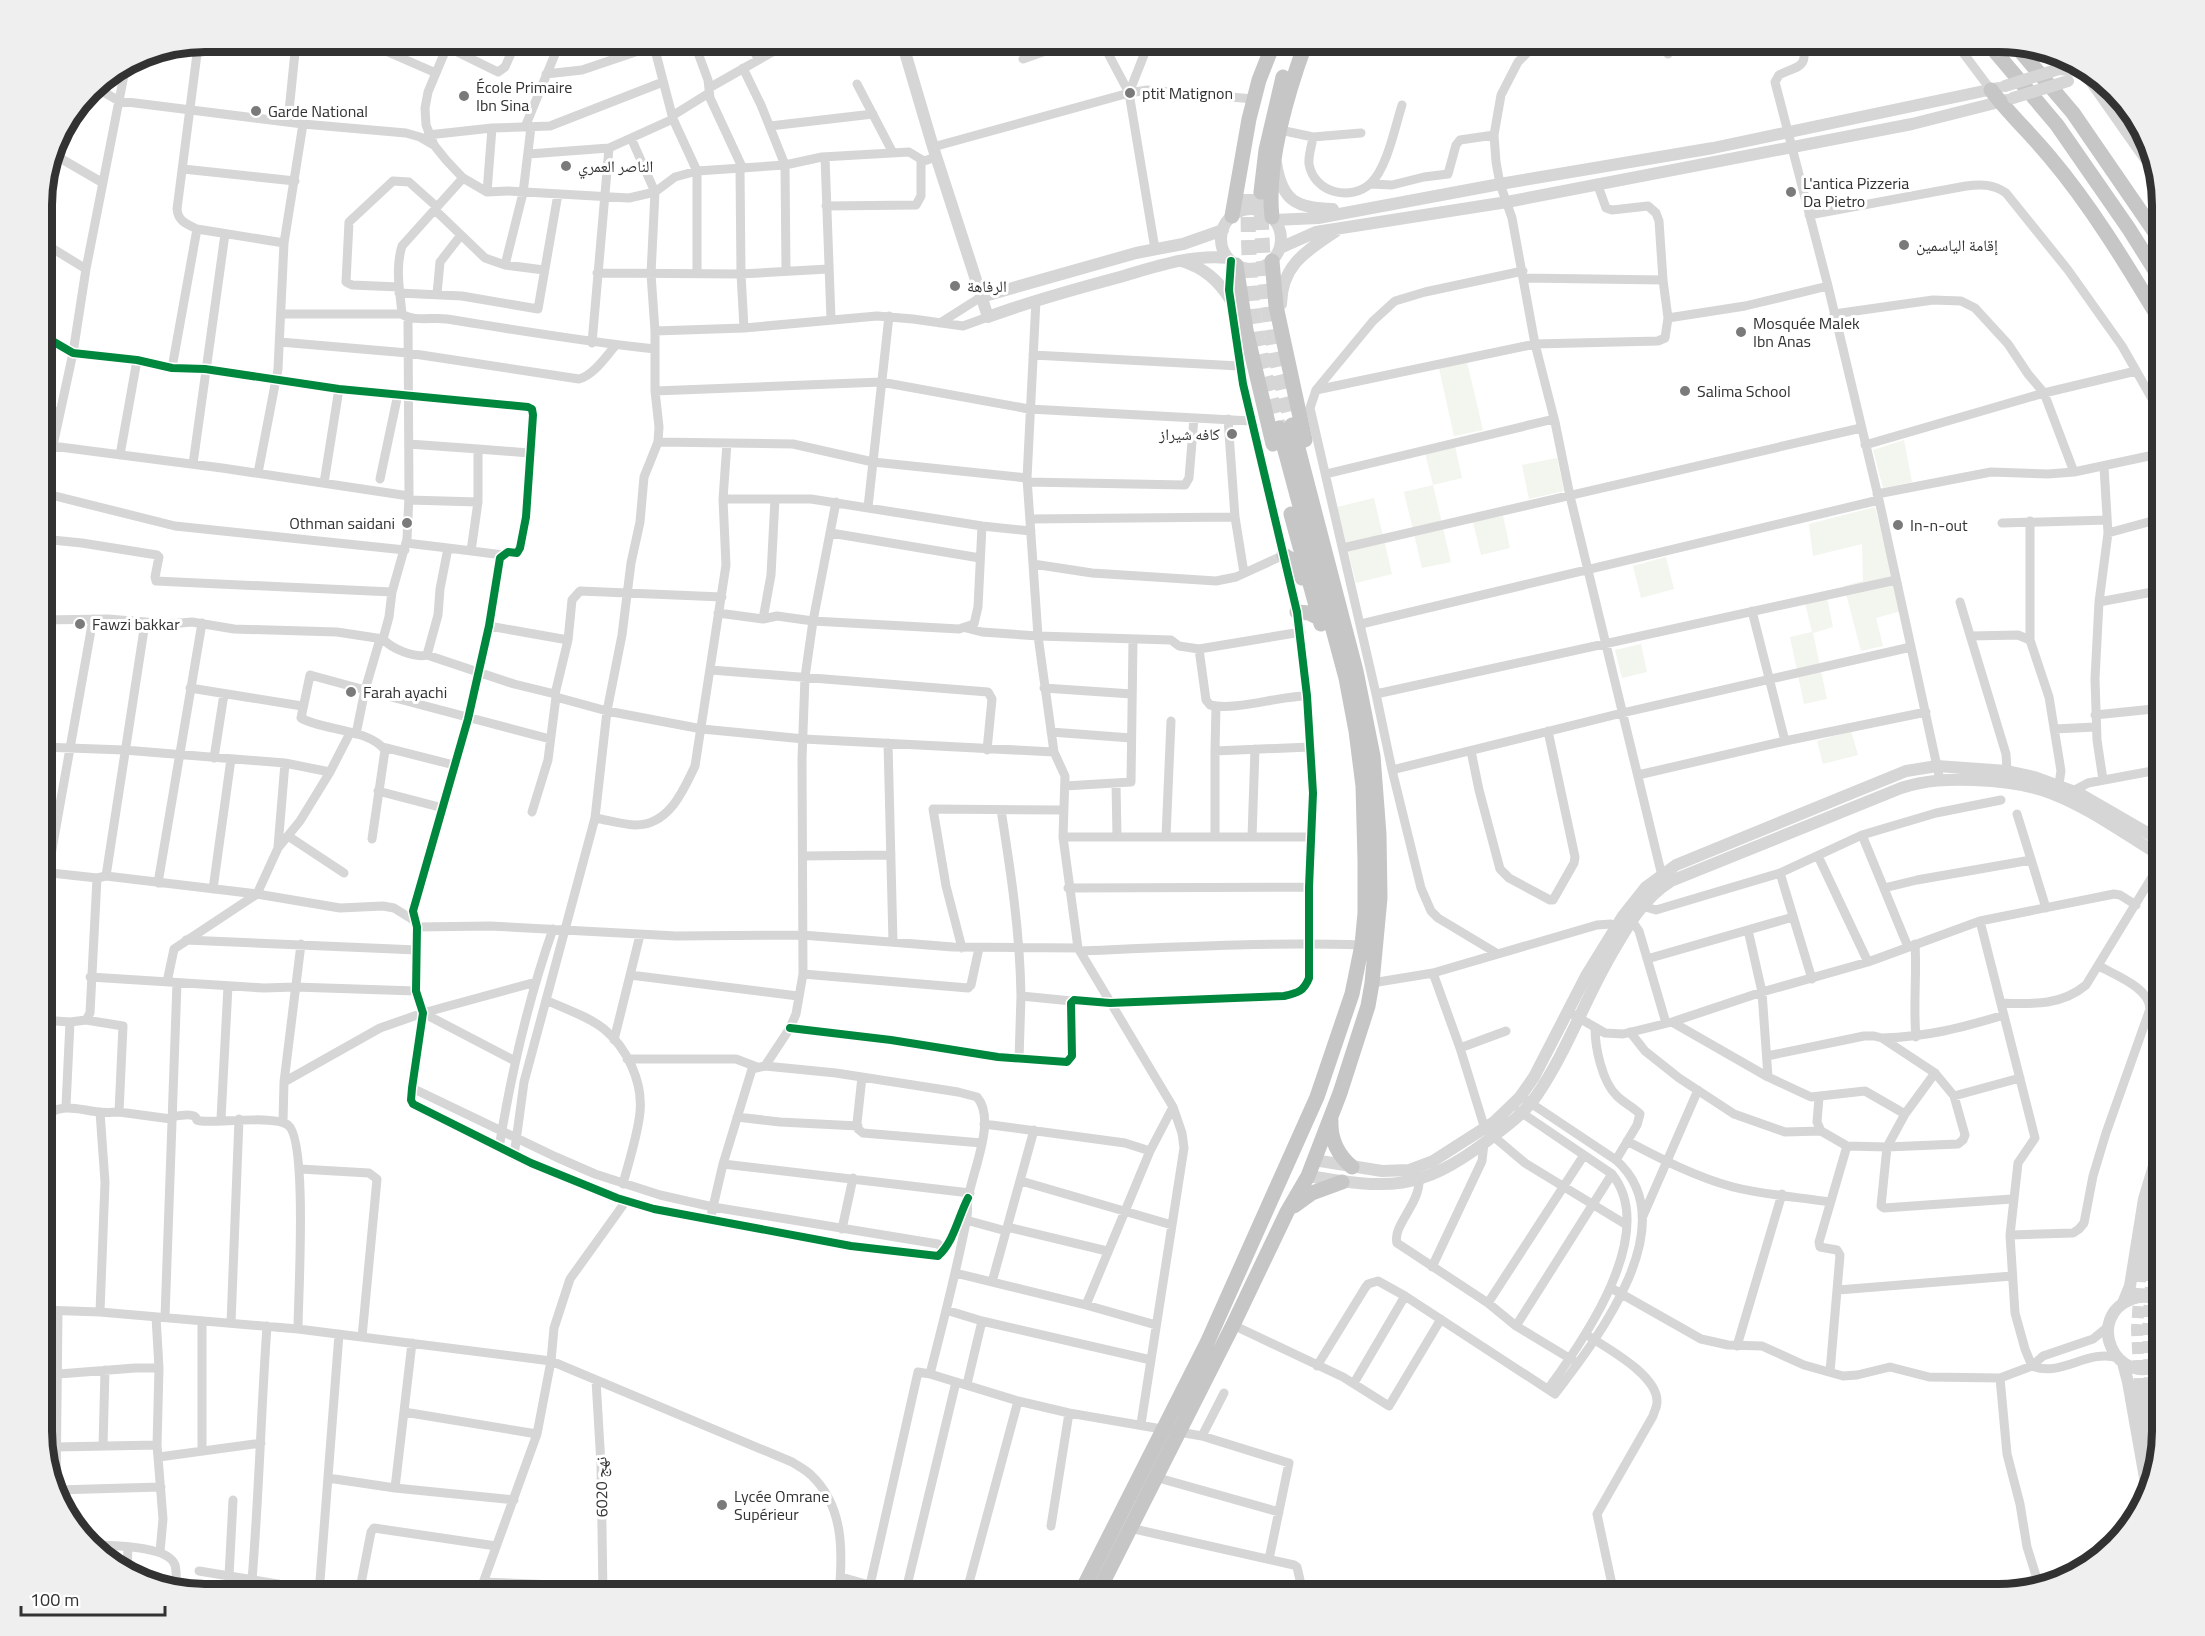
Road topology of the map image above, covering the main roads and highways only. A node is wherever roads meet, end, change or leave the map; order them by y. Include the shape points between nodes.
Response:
1 (1270, 52) edge
2 (1280, 52) edge
3 (1292, 52) edge
4 (1302, 52) edge
5 (1995, 52) edge
6 (2024, 55) edge
7 (2002, 94) road end
8 (1232, 216) road end
9 (1273, 218) road end
10 (2152, 228) edge
11 (1276, 254) road end
12 (1232, 262) road end
13 (2152, 266) edge
14 (2152, 307) edge
15 (1284, 555) road end
16 (1310, 585) junction
17 (1339, 604) junction
18 (1297, 612) road end
19 (1319, 618) junction
20 (1360, 759) junction
21 (1331, 1119) junction
22 (1307, 1120) junction
23 (1308, 1159) junction
24 (1287, 1165) junction
25 (1352, 1167) road end
26 (1342, 1182) road end
27 (1287, 1212) junction
28 (1085, 1584) edge
29 (1101, 1584) edge

1 - 8 highway via 1254,99
2 - 3 highway via 1257,129 1255,193 1275,104
4 - 9 highway via 1280,130 1270,193
5 - 13 highway via 2057,125
6 - 10 highway via 2073,113
7 - 14 highway via 2078,193
11 - 17 highway via 1274,295 1337,571
12 - 16 highway
15 - 16 highway
16 - 19 highway
17 - 20 highway via 1285,427 1346,678
17 - 21 highway via 1363,698 1376,786 1380,898 1368,1006
18 - 19 highway
19 - 20 highway
20 - 22 highway via 1365,871 1362,945 1352,993 1327,1073
21 - 23 highway
21 - 25 highway via 1335,1146
22 - 23 highway
22 - 24 highway
23 - 24 highway
23 - 27 highway via 1308,1176
24 - 28 highway via 1207,1343
26 - 27 highway via 1312,1193
27 - 29 highway

